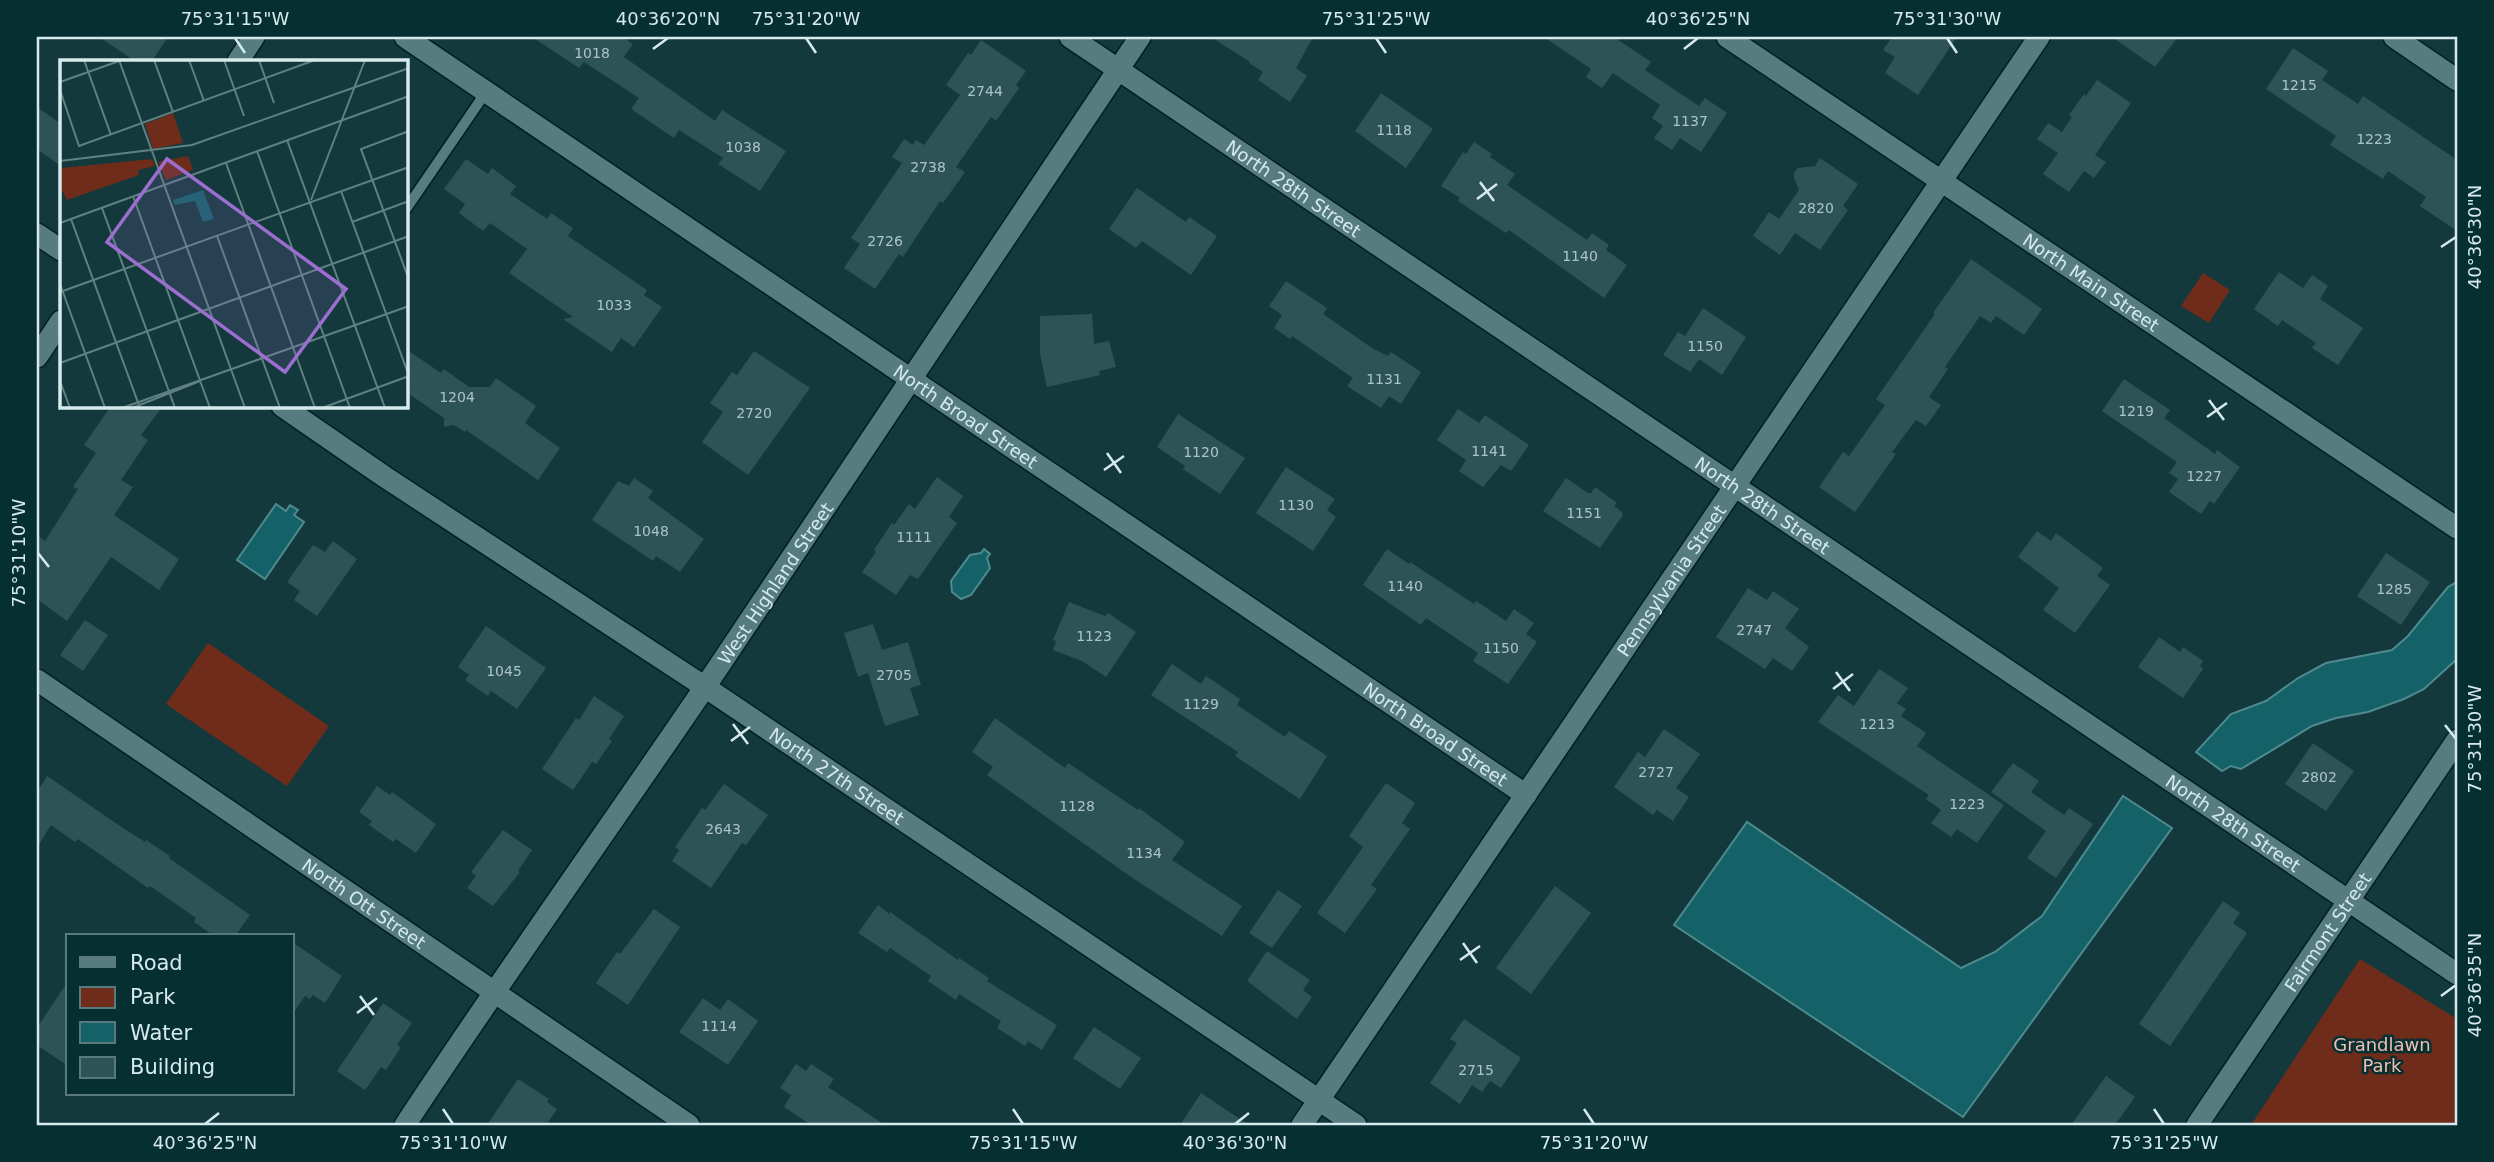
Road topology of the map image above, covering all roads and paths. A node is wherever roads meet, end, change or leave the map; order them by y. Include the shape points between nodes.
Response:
1 (254, 37) edge
2 (405, 37) edge
3 (1070, 37) edge
4 (1140, 37) edge
5 (1727, 37) edge
6 (2039, 37) edge
7 (2394, 37) edge
8 (239, 60) edge
9 (1118, 70) junction
10 (2457, 80) edge
11 (486, 92) junction
12 (1942, 182) junction
13 (408, 206) edge
14 (37, 234) edge
15 (60, 249) edge
16 (60, 322) edge
17 (37, 357) edge
18 (913, 380) junction
19 (285, 408) edge
20 (1736, 485) junction
21 (2457, 528) edge
22 (37, 680) edge
23 (705, 687) junction
24 (2457, 740) edge
25 (1526, 795) junction
26 (2349, 901) junction
27 (2457, 974) edge
28 (493, 992) junction
29 (1319, 1100) junction
30 (405, 1125) edge
31 (689, 1125) edge
32 (1302, 1125) edge
33 (1356, 1125) edge
34 (2197, 1125) edge

1 - 8 street
2 - 11 street, North Broad Street
3 - 9 street, North 28th Street
4 - 9 street, West Highland Street
5 - 12 street, North Main Street
6 - 12 street, Pennsylvania Street
7 - 10 street
9 - 18 street, West Highland Street
9 - 20 street, North 28th Street
11 - 13 lane
11 - 18 street, North Broad Street
12 - 20 street, Pennsylvania Street
12 - 21 street, North Main Street
14 - 15 street
16 - 17 street
18 - 23 street, West Highland Street
18 - 25 street, North Broad Street
19 - 23 street, North 27th Street
20 - 25 street, Pennsylvania Street
20 - 26 street, North 28th Street
22 - 28 street, North Ott Street
23 - 28 street, West Highland Street
23 - 29 street, North 27th Street
24 - 26 street, Fairmont Street
25 - 29 street, Pennsylvania Street
26 - 27 street, North 28th Street
26 - 34 street, Fairmont Street
28 - 30 street, West Highland Street
28 - 31 street, North Ott Street
29 - 32 street, Pennsylvania Street
29 - 33 street, North 27th Street

